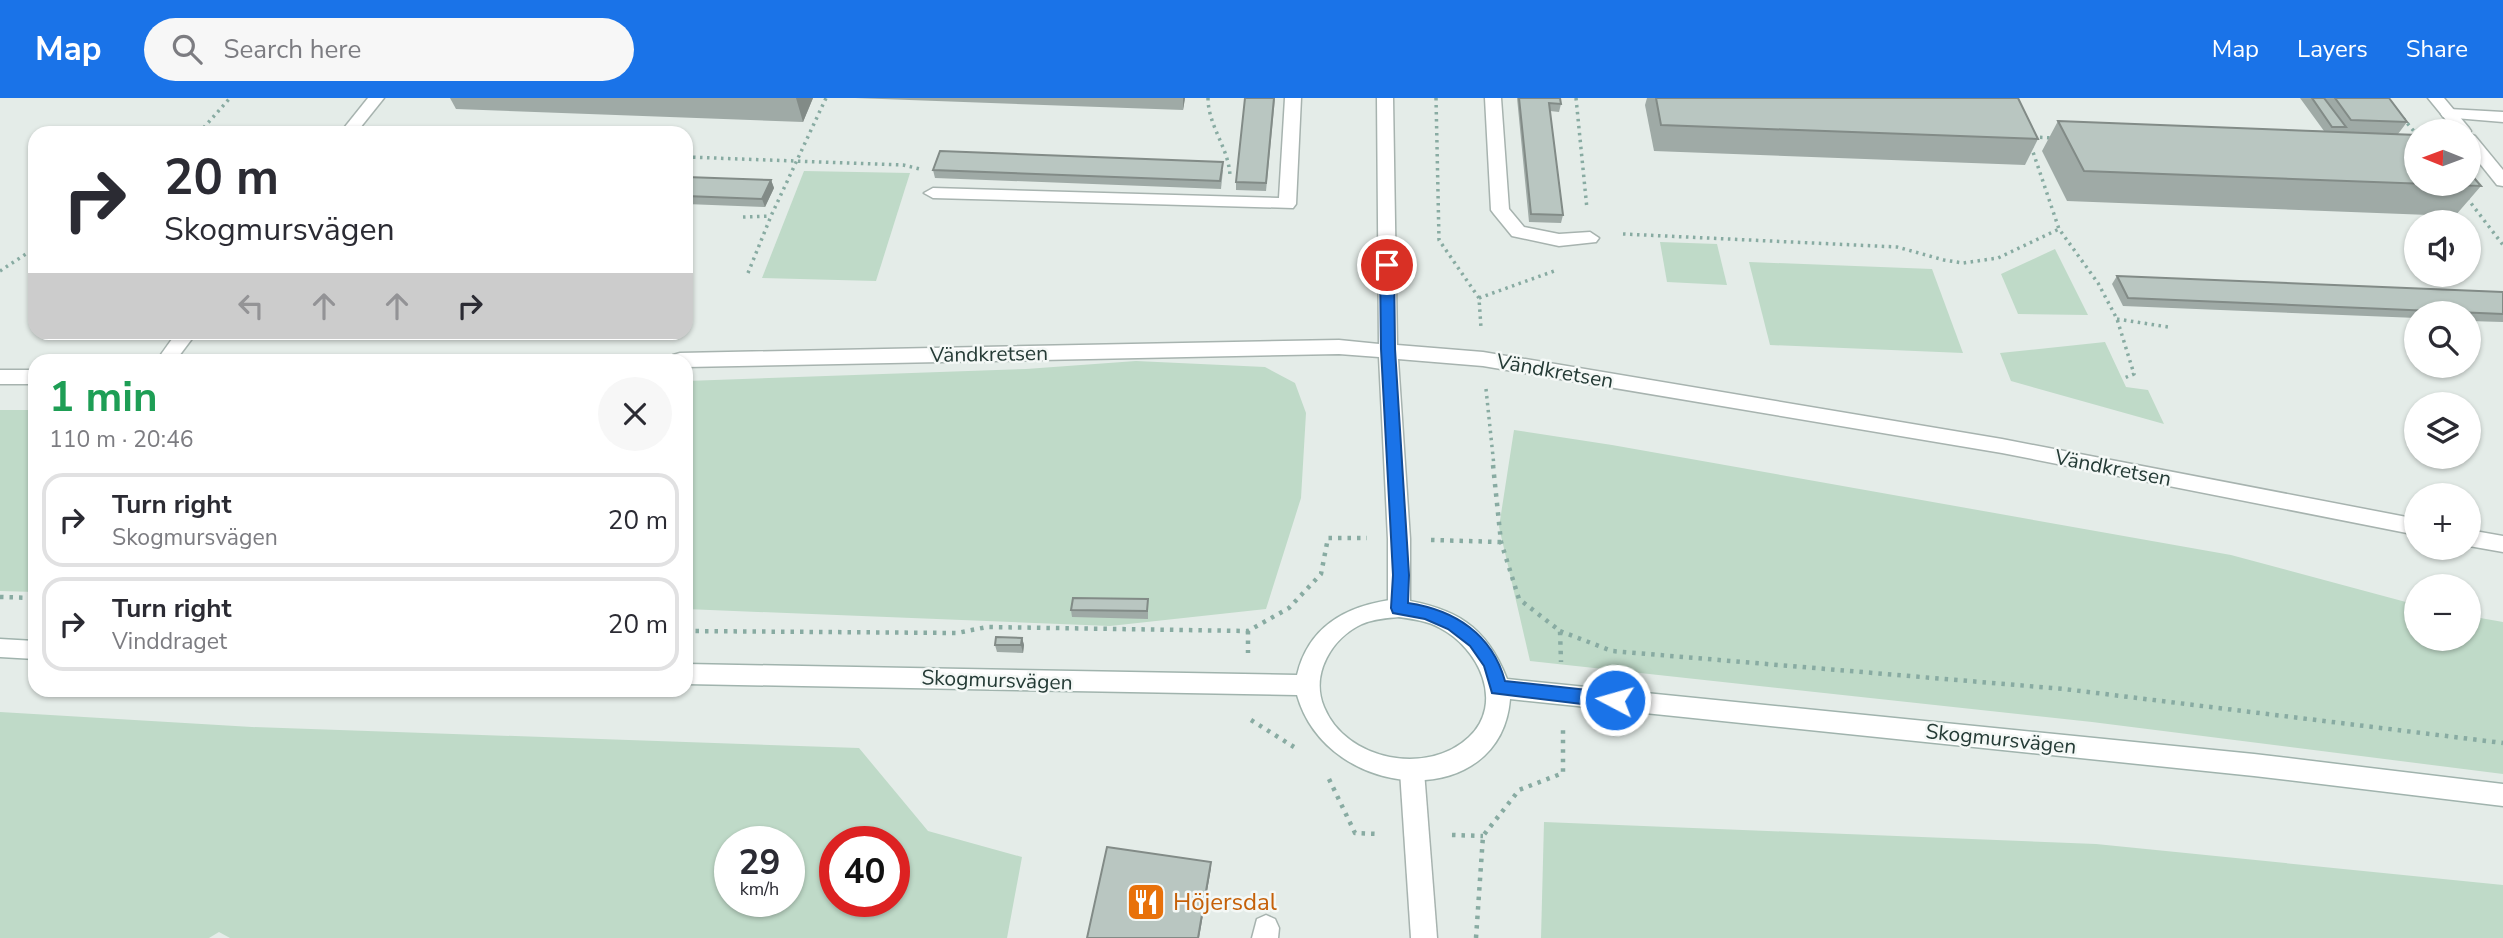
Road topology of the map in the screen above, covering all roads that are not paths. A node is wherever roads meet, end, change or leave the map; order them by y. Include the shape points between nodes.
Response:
1 (376, 98) edge
2 (1293, 98) edge
3 (1385, 98) edge
4 (1493, 98) edge
5 (2436, 98) edge
6 (2449, 114) junction
7 (2503, 117) edge
8 (2453, 119) edge
9 (354, 126) edge
10 (2482, 155) edge
11 (2503, 181) edge
12 (933, 193) road end
13 (1590, 238) road end
14 (182, 340) edge
15 (1388, 349) junction
16 (171, 354) edge
17 (693, 360) edge
18 (0, 377) edge
19 (28, 377) edge
20 (2404, 524) edge
21 (2481, 540) edge
22 (2503, 544) edge
23 (1399, 608) junction
24 (0, 648) edge
25 (28, 650) edge
26 (693, 674) edge
27 (1308, 685) junction
28 (1499, 688) junction
29 (1412, 771) junction
30 (2503, 795) edge
31 (1424, 938) edge

1 - 9 street
2 - 12 street via 1287,204
3 - 15 street
4 - 13 street via 1500,210 1518,232 1559,240
5 - 6 street
6 - 7 street
6 - 8 street
10 - 11 street
14 - 16 street
15 - 17 street, Vändkretsen
15 - 20 street, Vändkretsen via 1483,359 2002,446
15 - 23 street
18 - 19 street
21 - 22 street
23 - 27 street via 1345,622 1312,660
23 - 28 street via 1454,624 1476,641 1492,663
24 - 25 street
26 - 27 street, Skogmursvägen
27 - 29 street via 1313,710 1327,734 1349,754 1377,767
28 - 29 street via 1497,714 1485,737 1466,756 1439,768
28 - 30 street, Skogmursvägen
29 - 31 street

